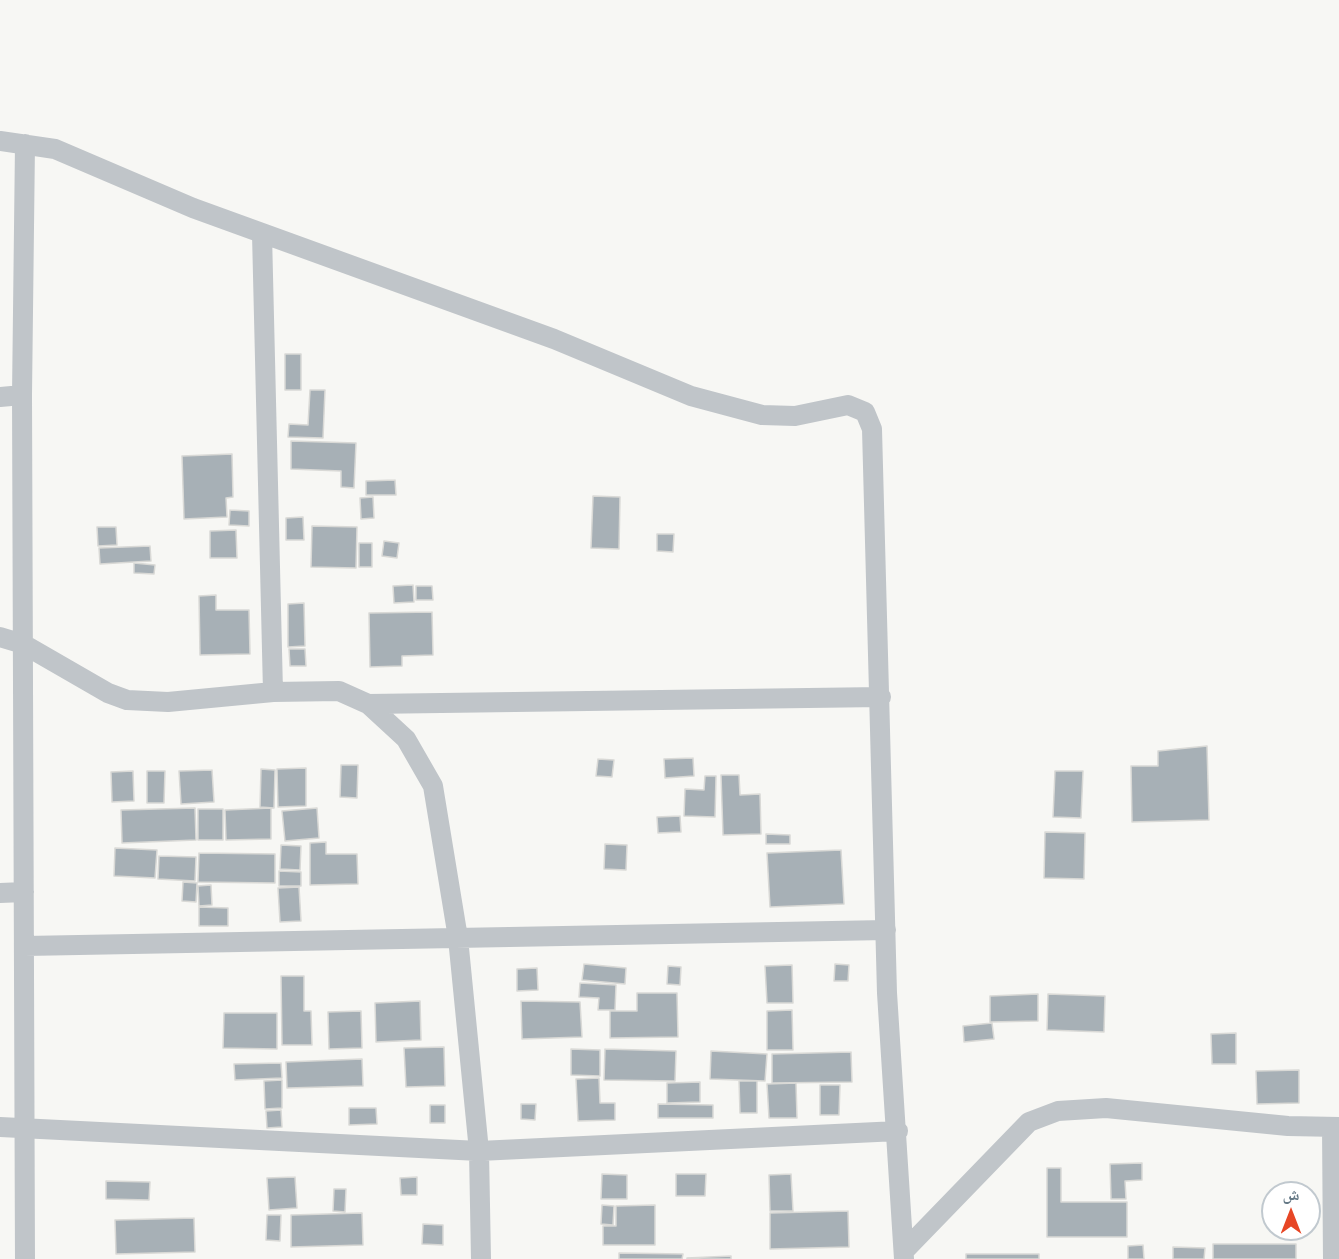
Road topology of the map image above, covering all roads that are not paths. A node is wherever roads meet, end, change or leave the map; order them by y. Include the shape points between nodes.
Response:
1 (0, 141) edge
2 (25, 144) junction
3 (262, 234) junction
4 (22, 396) junction
5 (0, 397) edge
6 (0, 638) edge
7 (23, 644) junction
8 (273, 692) junction
9 (880, 697) junction
10 (368, 704) junction
11 (0, 892) edge
12 (24, 892) junction
13 (886, 930) junction
14 (458, 938) junction
15 (25, 946) junction
16 (0, 1127) edge
17 (1335, 1127) edge
18 (26, 1128) junction
19 (898, 1131) junction
20 (479, 1151) junction
21 (904, 1255) edge
22 (25, 1259) edge
23 (481, 1259) edge
24 (1333, 1259) edge

1 - 2 street
2 - 3 street via 55,149
2 - 4 street
3 - 8 street
3 - 9 street via 554,339 691,396 762,415 795,416 848,405 865,412 872,429
4 - 5 street
4 - 7 street
6 - 7 street
7 - 8 street via 127,700 168,702
7 - 12 street
8 - 10 street via 339,691
9 - 10 street
9 - 13 street
10 - 14 street via 406,739 433,786
11 - 12 street
12 - 15 street
13 - 14 street
13 - 19 street
14 - 15 street
14 - 20 street
15 - 18 street
16 - 18 street
17 - 21 street via 1106,1108 1058,1111 1029,1122
17 - 24 street
18 - 20 street
18 - 22 street
19 - 20 street
19 - 21 street
20 - 23 street

